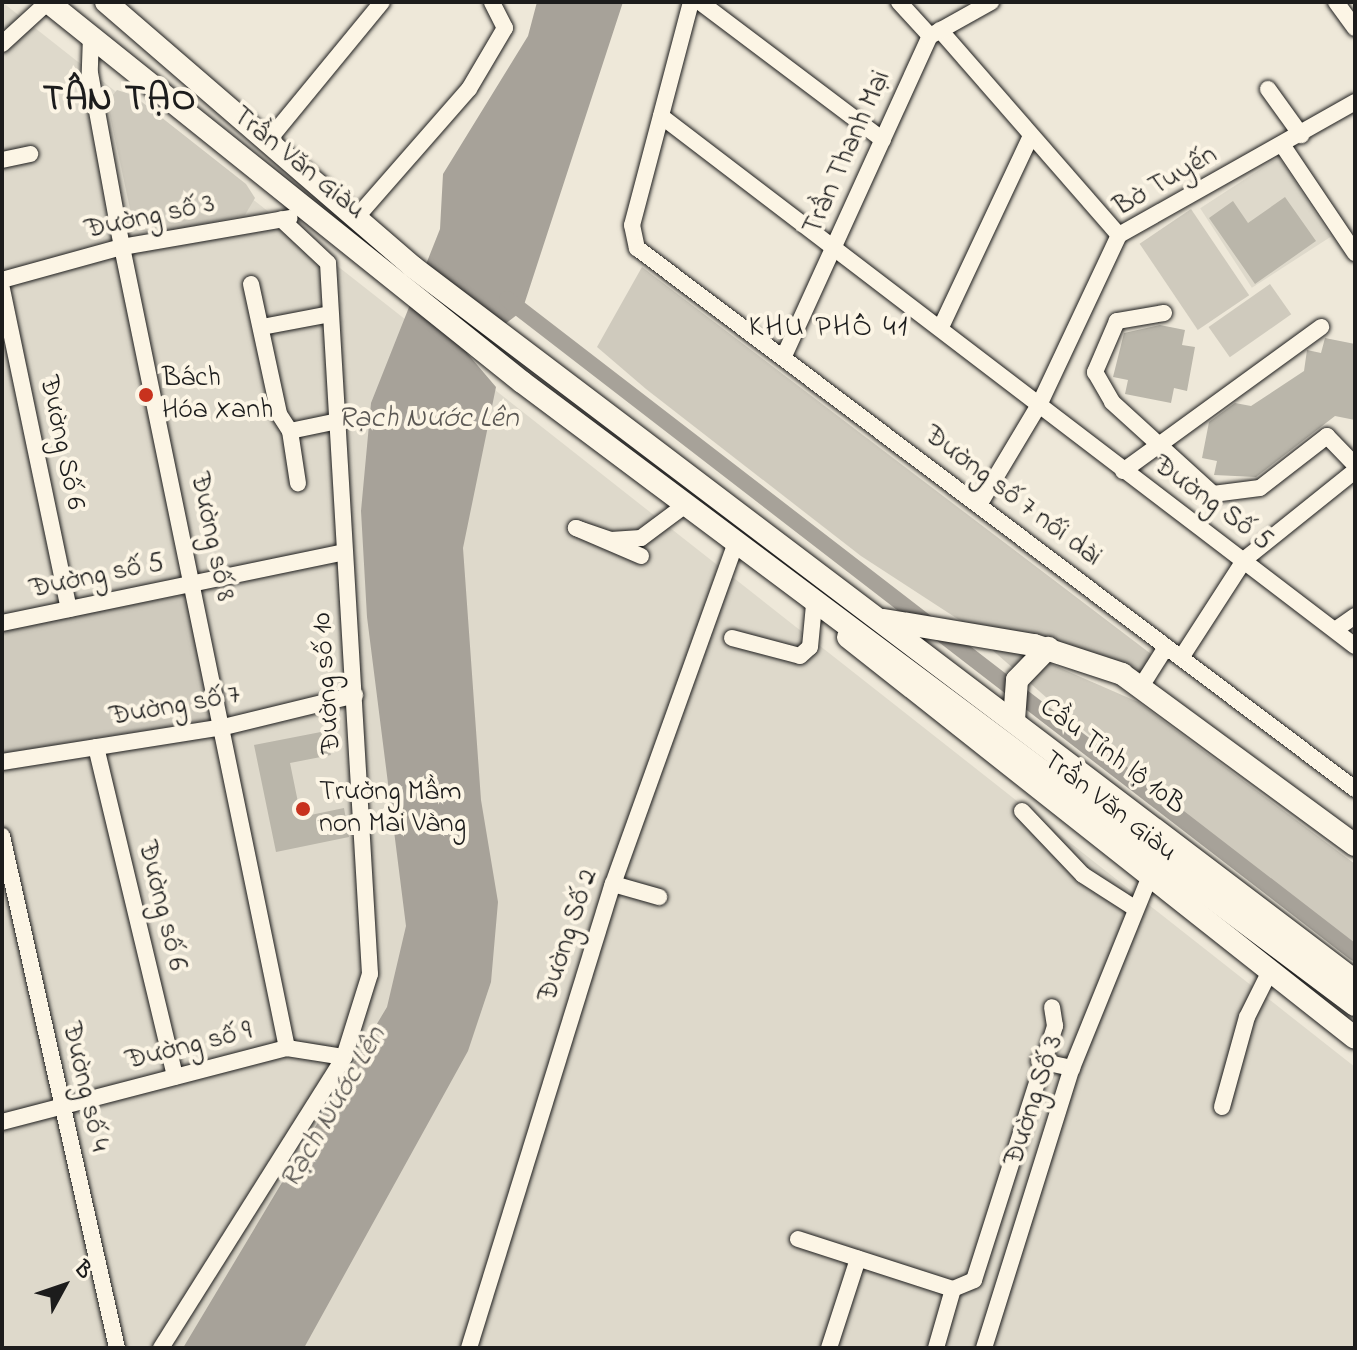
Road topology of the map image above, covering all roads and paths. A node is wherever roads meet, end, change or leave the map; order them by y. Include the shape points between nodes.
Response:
1 (48, 2) edge
2 (106, 2) edge
3 (382, 2) edge
4 (492, 2) edge
5 (691, 2) edge
6 (700, 2) edge
7 (899, 2) edge
8 (991, 2) edge
9 (1336, 2) edge
10 (1355, 28) edge
11 (935, 33) junction
12 (91, 36) junction
13 (2, 44) edge
14 (1268, 89) dead end
15 (1355, 102) edge
16 (661, 116) junction
17 (1301, 135) junction
18 (1030, 138) junction
19 (883, 140) junction
20 (267, 142) junction
21 (1283, 146) junction
22 (30, 154) dead end
23 (2, 160) edge
24 (311, 214) junction
25 (356, 218) junction
26 (281, 219) junction
27 (1119, 235) junction
28 (122, 247) junction
29 (834, 247) junction
30 (1355, 253) edge
31 (405, 275) junction
32 (2, 280) edge
33 (251, 284) dead end
34 (2, 289) edge
35 (1164, 313) dead end
36 (330, 314) junction
37 (262, 327) junction
38 (941, 327) junction
39 (1321, 327) dead end
40 (784, 356) junction
41 (1040, 403) junction
42 (338, 421) junction
43 (290, 431) junction
44 (1160, 444) junction
45 (1355, 468) edge
46 (1123, 471) junction
47 (298, 483) dead end
48 (979, 505) junction
49 (684, 506) junction
50 (735, 545) junction
51 (344, 552) junction
52 (641, 556) dead end
53 (1245, 559) junction
54 (196, 583) junction
55 (69, 609) junction
56 (823, 612) junction
57 (1355, 616) edge
58 (879, 619) junction
59 (2, 623) edge
60 (1335, 630) junction
61 (856, 633) joint
62 (732, 638) dead end
63 (1355, 646) edge
64 (1166, 647) junction
65 (1040, 649) junction
66 (1181, 658) junction
67 (1142, 685) junction
68 (355, 695) junction
69 (1014, 720) junction
70 (224, 727) junction
71 (96, 747) junction
72 (2, 762) edge
73 (1355, 789) edge
74 (1022, 811) dead end
75 (2, 836) edge
76 (1355, 845) edge
77 (1150, 876) junction
78 (613, 884) junction
79 (659, 897) dead end
80 (1136, 909) junction
81 (1269, 973) junction
82 (1355, 981) edge
83 (1355, 1005) edge
84 (1052, 1007) dead end
85 (1355, 1038) edge
86 (287, 1048) junction
87 (344, 1057) junction
88 (1039, 1061) junction
89 (1072, 1068) junction
90 (175, 1077) junction
91 (62, 1106) junction
92 (1222, 1107) dead end
93 (2, 1122) edge
94 (798, 1239) dead end
95 (858, 1259) junction
96 (953, 1289) junction
97 (117, 1348) edge
98 (161, 1348) edge
99 (469, 1348) edge
100 (829, 1348) edge
101 (936, 1348) edge
102 (984, 1348) edge

1 - 12 main road, Trần Văn Giàu
1 - 13 street
2 - 20 main road, Trần Văn Giàu
3 - 20 street
4 - 25 street via 505,28 469,89
5 - 16 street
6 - 19 street
7 - 11 street
8 - 11 street
9 - 10 street
11 - 18 street
11 - 19 street, Trần Thanh Mại
12 - 24 main road, Trần Văn Giàu
12 - 28 street, Đường số 8 via 90,73
14 - 17 street
15 - 17 street, Bờ Tuyến
16 - 29 street, Đường Số 5
16 - 40 street, Đường số 7 nối dài via 632,225 637,248
17 - 21 street, Bờ Tuyến
18 - 27 street
18 - 38 street
19 - 29 street, Trần Thanh Mại
20 - 25 main road, Trần Văn Giàu
21 - 27 street, Bờ Tuyến
21 - 30 street
22 - 23 street
24 - 26 street, Đường số 3
24 - 31 main road, Trần Văn Giàu
25 - 31 main road, Trần Văn Giàu
26 - 28 street, Đường số 3
26 - 36 street, Đường số 10 via 328,263
27 - 41 street, Bờ Tuyến
28 - 32 street, Đường số 3
28 - 54 street, Đường số 8
29 - 38 street, Đường Số 5
29 - 40 street, Trần Thanh Mại
31 - 49 main road, Trần Văn Giàu via 522,382
31 - 58 main road, Cầu Tỉnh lộ 10B via 535,361
33 - 37 street
34 - 55 street, Đường Số 6
35 - 44 street via 1117,321 1095,372 1112,402
36 - 37 street
36 - 42 street, Đường số 10
37 - 43 street via 271,384
38 - 41 street, Đường Số 5
39 - 44 street
40 - 48 street, Đường số 7 nối dài
41 - 46 street, Đường Số 5
41 - 48 street, Bờ Tuyến
42 - 43 street
42 - 51 street, Đường số 10
43 - 47 street
44 - 45 street via 1213,494 1228,496 1260,488 1327,436
44 - 46 street
45 - 53 street
46 - 53 street, Đường Số 5
48 - 64 street, Đường số 7 nối dài
49 - 50 main road, Trần Văn Giàu
49 - 52 street via 641,538 611,540 576,528
50 - 56 main road, Trần Văn Giàu
50 - 78 street, Đường Số 2
51 - 54 street, Đường số 5
51 - 68 street, Đường số 10
53 - 60 street, Đường Số 5
53 - 66 street
54 - 55 street, Đường số 5
54 - 70 street, Đường số 8
55 - 59 street, Đường số 5
56 - 61 main road, Trần Văn Giàu
56 - 62 street via 810,647 800,656
56 - 77 main road, Trần Văn Giàu via 873,663
57 - 60 street
58 - 65 main road
58 - 69 main road, Cầu Tỉnh lộ 10B
60 - 63 street, Đường Số 5
61 - 83 main road, Cầu Tỉnh lộ 10B
64 - 66 street, Đường số 7 nối dài
64 - 67 street
65 - 67 main road
65 - 69 main road via 1017,680
66 - 73 street, Đường số 7 nối dài
67 - 76 main road
68 - 70 street, Đường số 7
68 - 87 street, Đường số 10 via 370,974
69 - 82 main road, Cầu Tỉnh lộ 10B
70 - 71 street, Đường số 7
70 - 86 street, Đường số 8
71 - 72 street, Đường số 7
71 - 90 street, Đường số 6
74 - 80 street via 1083,875
75 - 91 street, Đường số 4
77 - 80 street, Đường Số 3
77 - 81 main road, Trần Văn Giàu
78 - 79 street
78 - 99 street, Đường Số 2
80 - 89 street, Đường Số 3
81 - 85 main road, Trần Văn Giàu
81 - 92 street via 1247,1017
84 - 88 street via 1055,1026
86 - 87 street, Đường số 9
86 - 90 street, Đường số 9
87 - 98 street, Đường số 10
88 - 89 street
88 - 96 street via 974,1280
89 - 102 street, Đường Số 3
90 - 91 street, Đường số 9
91 - 93 street, Đường số 9
91 - 97 street, Đường số 4
94 - 95 street
95 - 96 street
95 - 100 street
96 - 101 street

